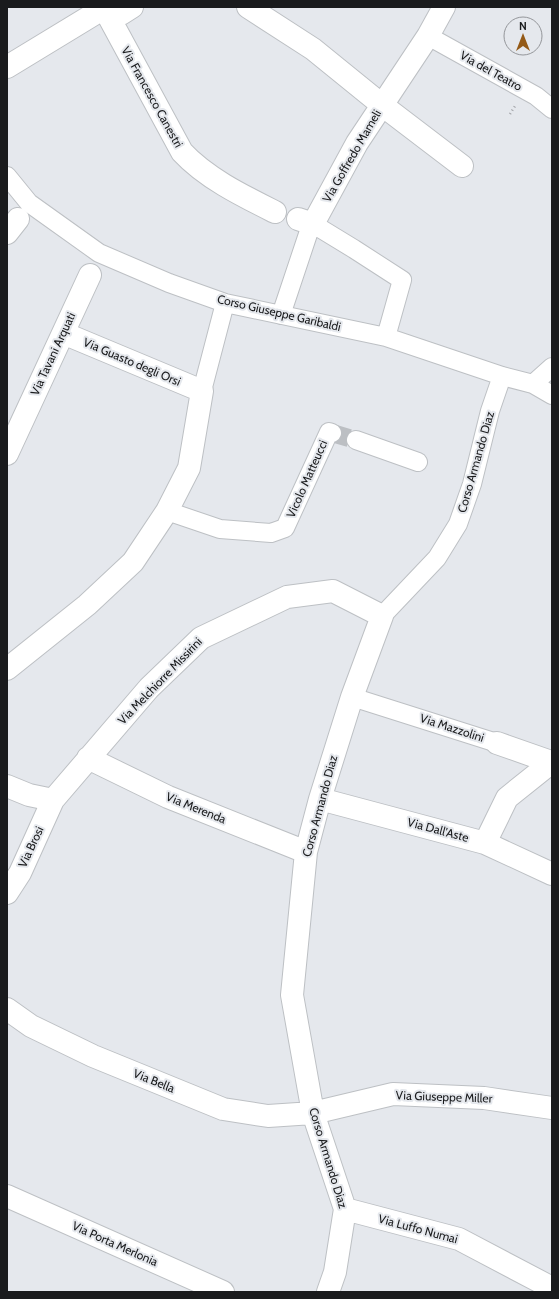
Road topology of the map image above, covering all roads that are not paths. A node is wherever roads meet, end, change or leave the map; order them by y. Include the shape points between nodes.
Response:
1 (132, 7) edge
2 (248, 7) edge
3 (444, 7) edge
4 (104, 8) junction
5 (428, 36) junction
6 (7, 68) edge
7 (382, 105) junction
8 (552, 109) edge
9 (462, 166) dead end
10 (7, 176) edge
11 (275, 212) dead end
12 (18, 218) edge
13 (305, 221) junction
14 (99, 253) junction
15 (90, 274) joint
16 (225, 303) junction
17 (281, 315) junction
18 (63, 333) junction
19 (386, 338) junction
20 (552, 367) edge
21 (502, 376) junction
22 (533, 384) junction
23 (202, 391) junction
24 (552, 395) edge
25 (332, 433) dead end
26 (356, 440) tunnel mouth
27 (7, 454) edge
28 (418, 462) dead end
29 (167, 511) junction
30 (382, 616) junction
31 (7, 669) edge
32 (352, 697) junction
33 (497, 743) joint
34 (88, 758) junction
35 (551, 762) edge
36 (7, 786) edge
37 (320, 799) junction
38 (53, 800) junction
39 (485, 843) junction
40 (306, 852) junction
41 (552, 874) edge
42 (7, 893) edge
43 (7, 1009) edge
44 (552, 1108) edge
45 (312, 1113) junction
46 (7, 1196) edge
47 (345, 1209) junction
48 (552, 1288) edge
49 (223, 1292) edge
50 (328, 1292) edge

1 - 4 street via 121,14
2 - 7 street via 313,49
3 - 5 street, Via Goffredo Mameli
4 - 6 street
4 - 11 street, Via Francesco Canestri via 182,152 189,160 231,190
5 - 7 street, Via Goffredo Mameli
5 - 8 street, Via del Teatro via 536,96
7 - 9 street
7 - 13 street, Via Goffredo Mameli
10 - 12 street, Corso Giuseppe Garibaldi
12 - 14 street, Corso Giuseppe Garibaldi
13 - 17 street, Via Goffredo Mameli via 308,234
13 - 19 street via 402,280
14 - 15 street, Via Tavani Arquati
14 - 16 street, Corso Giuseppe Garibaldi via 169,283
15 - 18 street, Via Tavani Arquati
16 - 17 street, Corso Giuseppe Garibaldi
16 - 23 street
17 - 19 street, Corso Giuseppe Garibaldi
18 - 23 street, Via Guasto degli Orsi
18 - 27 street, Via Tavani Arquati
19 - 21 street, Corso Giuseppe Garibaldi
20 - 22 street
21 - 22 street, Corso Giuseppe Garibaldi
21 - 30 street, Corso Armando Diaz via 490,411 472,484 458,524 436,558
22 - 24 street, Corso Giuseppe Garibaldi
23 - 29 street via 189,468
25 - 29 street, Vicolo Matteucci via 329,432 285,528 271,533 220,529
26 - 28 street
29 - 31 street via 133,562 87,604
30 - 32 street, Corso Armando Diaz
30 - 34 street, Via Melchiorre Missirini via 333,591 287,597 201,638 149,688
32 - 33 street, Via Mazzolini
32 - 37 street, Corso Armando Diaz
33 - 35 street, Via Mazzolini
34 - 38 street, Via Melchiorre Missirini
34 - 40 street, Via Merenda via 168,797
35 - 39 street via 508,798
36 - 38 street via 29,795
37 - 39 street, Via Dall'Aste
37 - 40 street, Corso Armando Diaz
38 - 42 street, Via Brosi via 20,873
39 - 41 street, Via Dall'Aste
40 - 45 street, Corso Armando Diaz via 292,995
43 - 45 street, Via Bella via 31,1026 93,1056 223,1109 268,1116
44 - 45 street, Via Giuseppe Miller via 484,1098 392,1094
45 - 47 street, Corso Armando Diaz
46 - 49 street, Via Porta Merlonia
47 - 48 street, Via Luffo Numai via 459,1239
47 - 50 street, Corso Armando Diaz via 335,1272

